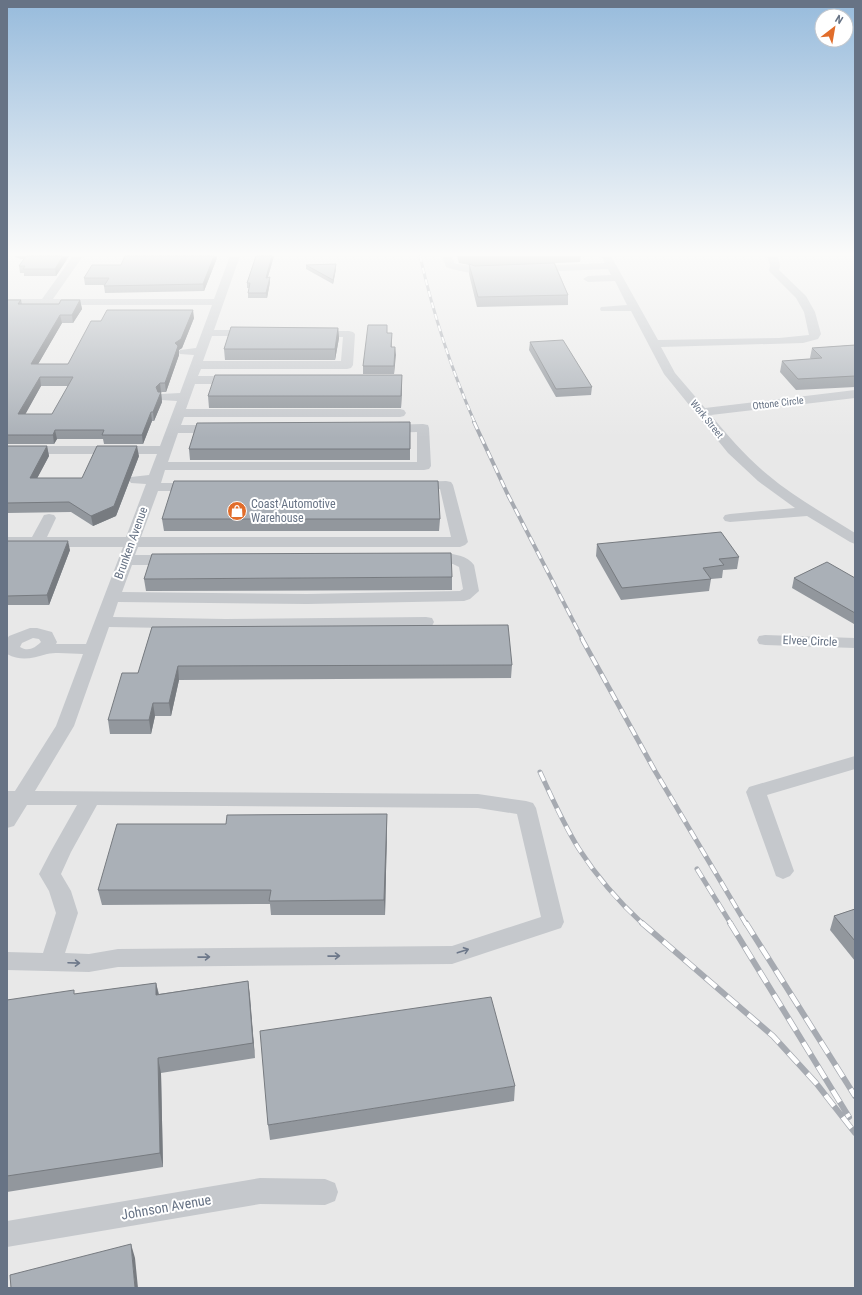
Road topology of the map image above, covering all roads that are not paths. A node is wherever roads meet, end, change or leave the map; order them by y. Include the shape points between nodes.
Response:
1 (212, 316) edge
2 (639, 316) edge
3 (811, 316) edge
4 (207, 333) junction
5 (262, 334) edge
6 (302, 334) edge
7 (654, 344) junction
8 (184, 352) dead end
9 (198, 358) junction
10 (191, 380) junction
11 (246, 380) edge
12 (855, 394) edge
13 (165, 397) edge
14 (185, 397) junction
15 (701, 412) junction
16 (179, 413) junction
17 (400, 413) dead end
18 (173, 429) junction
19 (228, 429) edge
20 (371, 429) edge
21 (7, 450) edge
22 (166, 450) junction
23 (156, 477) junction
24 (136, 480) dead end
25 (398, 486) edge
26 (208, 487) edge
27 (809, 511) junction
28 (49, 518) dead end
29 (730, 518) dead end
30 (855, 539) edge
31 (132, 541) junction
32 (7, 542) edge
33 (37, 542) junction
34 (125, 560) junction
35 (188, 560) edge
36 (416, 560) edge
37 (112, 597) junction
38 (103, 622) junction
39 (426, 622) dead end
40 (765, 640) dead end
41 (855, 643) edge
42 (95, 644) junction
43 (13, 658) edge
44 (855, 762) edge
45 (14, 798) edge
46 (90, 799) junction
47 (7, 821) edge
48 (783, 871) dead end
49 (7, 961) edge
50 (51, 962) junction
51 (325, 1192) dead end
52 (7, 1234) edge

1 - 4 street, Brunken Avenue
2 - 7 street, Work Street
3 - 7 street via 816,334 803,340
4 - 5 street
4 - 9 street, Brunken Avenue
6 - 9 street via 349,334 347,365
7 - 15 street, Work Street via 670,374
8 - 9 street
9 - 10 street, Brunken Avenue
10 - 11 street
10 - 14 street, Brunken Avenue
12 - 15 street, Ottone Circle
13 - 14 street
14 - 16 street, Brunken Avenue
15 - 27 street, Work Street via 733,450 763,478
16 - 17 street
16 - 18 street, Brunken Avenue
18 - 19 street
18 - 22 street, Brunken Avenue
20 - 23 street via 423,428 424,466
21 - 22 street
22 - 23 street, Brunken Avenue
23 - 24 street
23 - 26 street
23 - 31 street, Brunken Avenue
25 - 31 street via 446,486 460,542
27 - 29 street
27 - 30 street, Work Street
28 - 33 street
31 - 33 street
31 - 34 street, Brunken Avenue
32 - 33 street
34 - 35 street
34 - 37 street, Brunken Avenue
36 - 37 street via 456,559 466,565 471,591 464,596 448,597
37 - 38 street, Brunken Avenue
38 - 39 street
38 - 42 street, Brunken Avenue
40 - 41 street, Elvee Circle
42 - 43 street via 46,644 46,636 37,633 14,640 11,647
42 - 45 street, Brunken Avenue via 65,726
44 - 48 street via 756,792
45 - 46 street
45 - 47 street, Brunken Avenue
46 - 50 street via 50,874 60,891 67,913
50 -> 46 street via 89,963 118,958 452,955 553,922 526,808 478,801
49 - 50 street
51 - 52 street, Johnson Avenue via 260,1191

